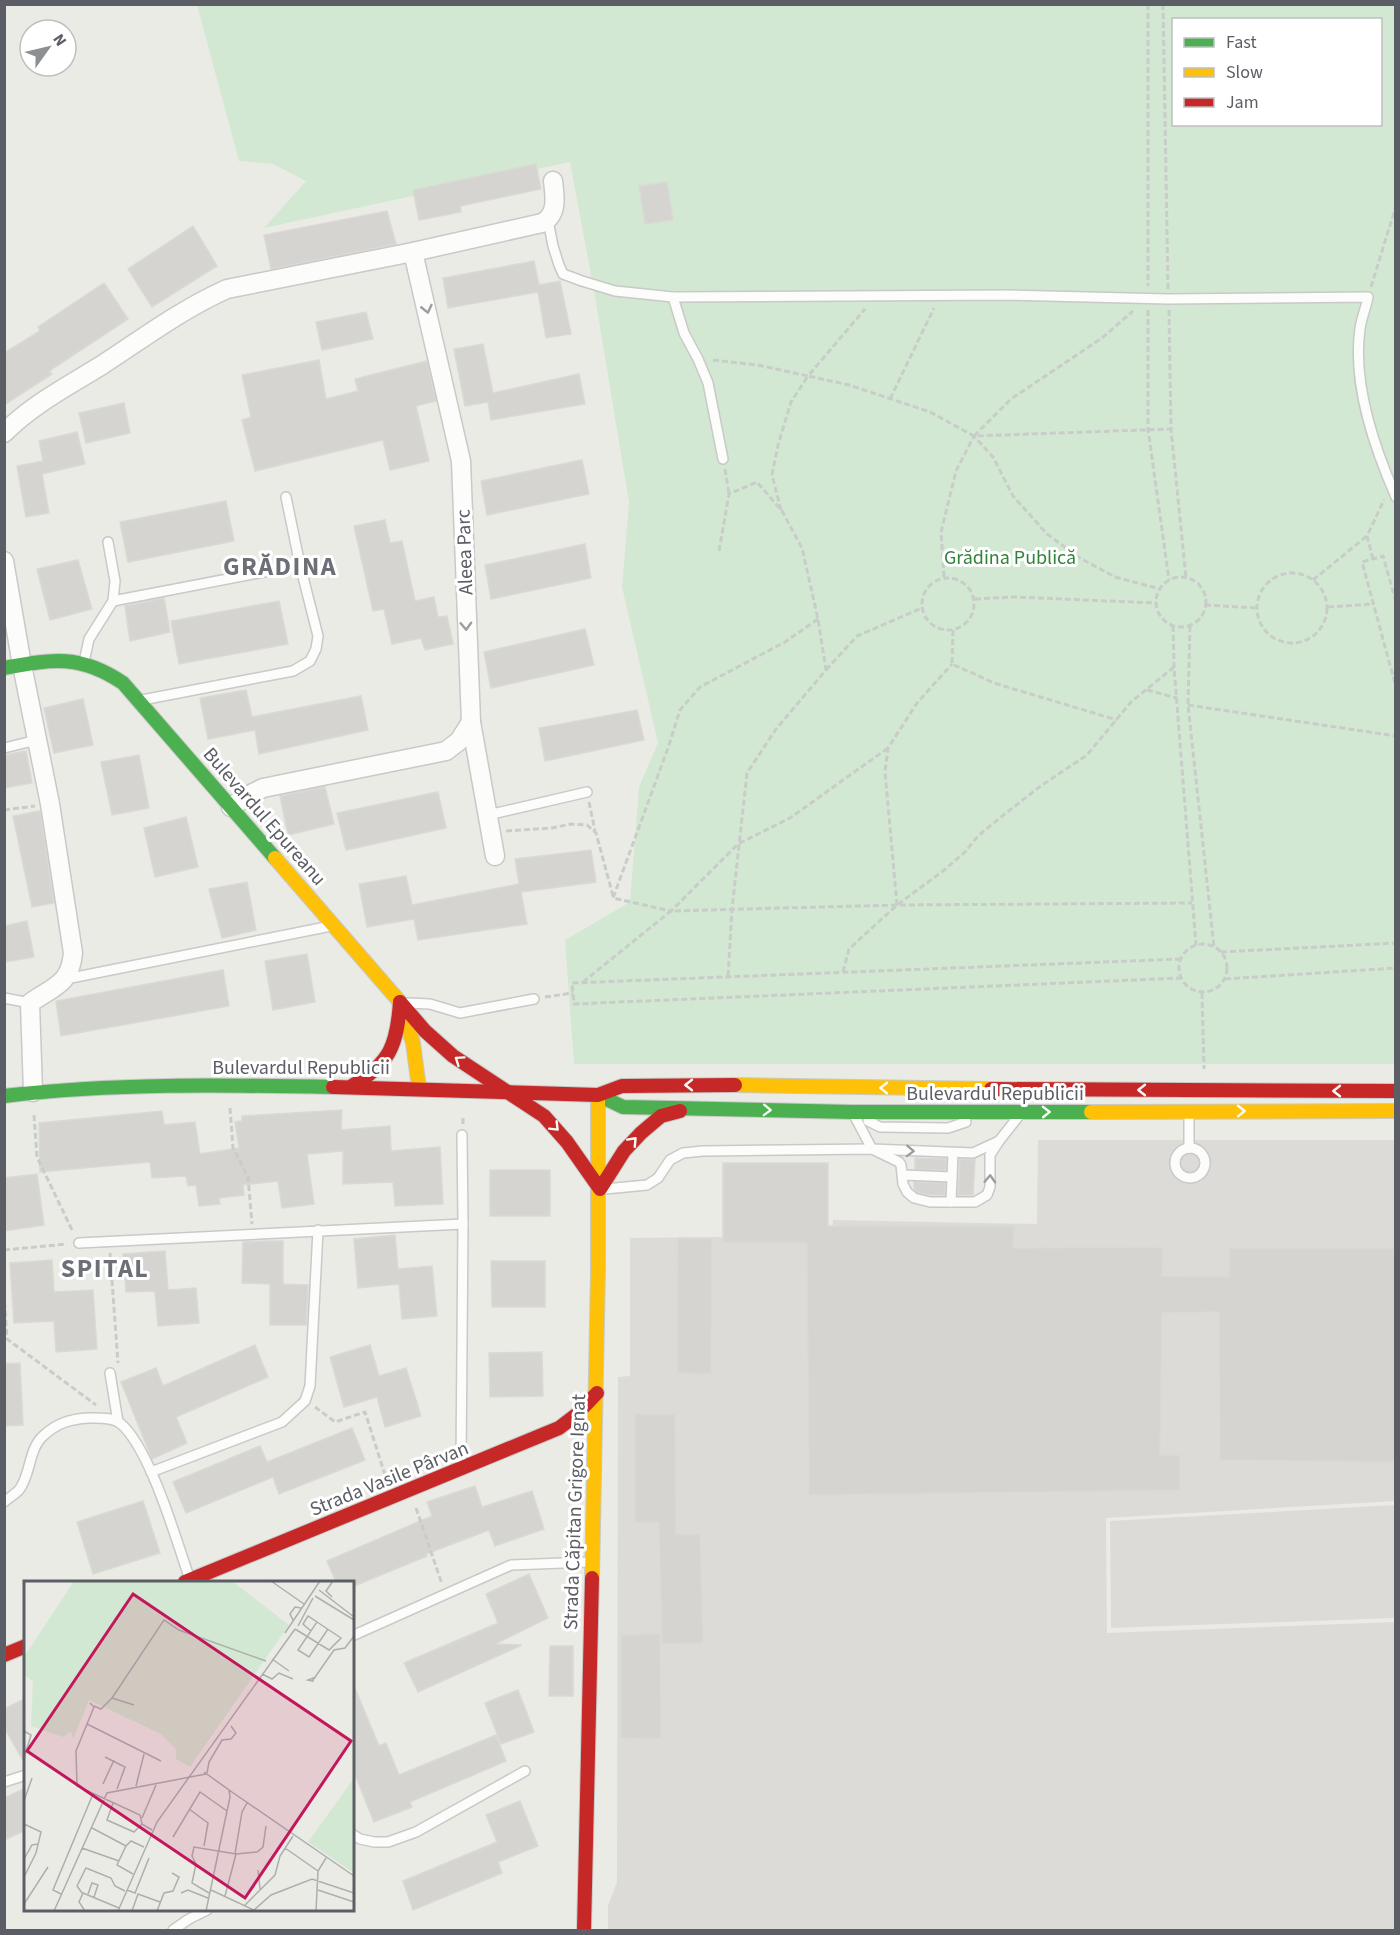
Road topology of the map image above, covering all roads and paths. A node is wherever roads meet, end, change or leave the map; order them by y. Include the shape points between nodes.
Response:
1 (553, 182) dead end
2 (1395, 206) edge
3 (548, 220) junction
4 (413, 252) junction
5 (876, 296) junction
6 (940, 296) junction
7 (673, 297) junction
8 (1368, 297) junction
9 (1148, 298) junction
10 (698, 359) junction
11 (808, 376) junction
12 (890, 399) junction
13 (1171, 429) dead end
14 (4, 433) edge
15 (974, 436) junction
16 (723, 459) joint
17 (1391, 486) junction
18 (729, 494) junction
19 (286, 497) dead end
20 (1395, 497) edge
21 (782, 511) junction
22 (1367, 536) junction
23 (108, 542) dead end
24 (719, 551) dead end
25 (1373, 559) junction
26 (4, 561) edge
27 (300, 565) junction
28 (944, 577) junction
29 (1313, 580) junction
30 (6, 581) edge
31 (1160, 590) junction
32 (975, 599) junction
33 (113, 601) junction
34 (1395, 602) edge
35 (1156, 603) junction
36 (1373, 604) junction
37 (1205, 605) junction
38 (1328, 607) junction
39 (922, 608) junction
40 (1257, 608) junction
41 (818, 619) junction
42 (1173, 626) junction
43 (1190, 626) junction
44 (953, 630) junction
45 (83, 664) junction
46 (952, 664) junction
47 (13, 666) edge
48 (1174, 667) junction
49 (826, 670) junction
50 (1395, 680) edge
51 (1395, 687) edge
52 (1147, 690) junction
53 (1178, 699) junction
54 (139, 700) junction
55 (1188, 705) junction
56 (1117, 720) junction
57 (471, 722) junction
58 (1395, 736) edge
59 (38, 740) junction
60 (4, 748) edge
61 (888, 748) junction
62 (587, 792) joint
63 (50, 804) junction
64 (231, 807) junction
65 (4, 810) edge
66 (489, 823) junction
67 (596, 833) junction
68 (738, 844) junction
69 (495, 856) dead end
70 (613, 898) junction
71 (1192, 903) junction
72 (897, 905) junction
73 (732, 909) junction
74 (671, 911) junction
75 (333, 926) junction
76 (1395, 943) edge
77 (1196, 945) junction
78 (1214, 947) junction
79 (1221, 952) junction
80 (1181, 959) junction
81 (1395, 968) edge
82 (843, 972) junction
83 (728, 977) junction
84 (1181, 978) junction
85 (66, 979) junction
86 (1225, 979) junction
87 (582, 983) junction
88 (573, 993) junction
89 (1202, 993) junction
90 (4, 998) edge
91 (534, 999) joint
92 (400, 1002) junction
93 (30, 1003) junction
94 (229, 1086) junction
95 (352, 1086) junction
96 (419, 1088) junction
97 (509, 1091) junction
98 (1206, 1091) junction
99 (1395, 1091) edge
100 (33, 1092) junction
101 (598, 1095) junction
102 (4, 1096) edge
103 (687, 1108) junction
104 (1188, 1111) junction
105 (853, 1112) junction
106 (1022, 1112) junction
107 (1395, 1112) edge
108 (462, 1135) dead end
109 (999, 1141) junction
110 (1190, 1148) dead end
111 (872, 1149) junction
112 (953, 1153) junction
113 (903, 1175) junction
114 (952, 1177) junction
115 (600, 1189) junction
116 (951, 1202) junction
117 (463, 1224) junction
118 (318, 1230) junction
119 (253, 1234) junction
120 (109, 1241) junction
121 (79, 1243) junction
122 (4, 1250) edge
123 (4, 1293) edge
124 (110, 1373) joint
125 (597, 1393) junction
126 (305, 1401) junction
127 (118, 1422) junction
128 (461, 1469) junction
129 (151, 1472) junction
130 (409, 1490) junction
131 (392, 1497) junction
132 (4, 1502) edge
133 (592, 1562) junction
134 (189, 1581) edge
135 (191, 1581) edge
136 (445, 1594) junction
137 (354, 1635) edge
138 (24, 1647) edge
139 (4, 1654) edge
140 (525, 1771) dead end
141 (24, 1775) edge
142 (4, 1782) edge
143 (354, 1835) edge
144 (205, 1911) edge
145 (173, 1930) edge
146 (584, 1930) edge

1 - 3 street via 556,200
2 - 8 path
3 - 4 street
3 - 7 lane via 563,274 615,291
4 - 14 street via 227,289 204,299 44,400
4 -> 57 street, Aleea Parc via 461,461
5 - 6 lane
5 - 7 lane
5 - 11 path
6 - 9 lane
6 - 12 path
7 - 10 lane via 684,333
8 - 9 lane
8 - 17 lane via 1360,330 1359,374 1370,428
9 - 15 path via 1102,338 1011,399
10 - 11 path via 759,365
10 - 16 lane via 708,383
11 - 12 path
11 - 21 path via 790,402 772,475
12 - 15 path via 930,412
13 - 15 path
15 - 28 path via 957,471 941,532
15 - 31 path via 993,457 1013,496 1047,534 1115,578
16 - 18 path
17 - 20 lane
17 - 22 path
18 - 21 path via 757,482
18 - 24 path
19 - 27 lane
21 - 41 path via 802,548
22 - 25 path
22 - 29 path
23 - 33 lane via 115,581
25 - 34 path via 1383,556
25 - 36 path via 1362,562
26 - 30 street
27 - 33 lane
27 - 54 lane via 318,636 310,661 293,671
28 - 32 path via 967,584
28 - 39 path via 925,592
29 - 38 path via 1321,588
29 - 40 path via 1293,573 1272,579 1258,597
30 - 47 street
31 - 35 path
31 - 37 path via 1169,580 1186,578 1203,591
32 - 35 path
32 - 44 path via 972,615
33 - 45 lane via 89,639
35 - 42 path via 1161,617
36 - 38 path
36 - 50 path
37 - 40 path
37 - 43 path
38 - 40 path via 1314,637 1293,644 1271,637 1258,619
39 - 44 path via 937,627
39 - 49 path via 857,636
41 - 49 path
41 - 70 path via 785,642 700,687 680,710
42 - 43 path
42 - 48 path
43 - 55 path
44 - 46 path
45 - 47 main road, Bulevardul Epureanu via 51,660
45 - 54 main road, Bulevardul Epureanu via 100,668
46 - 56 path via 994,683
46 - 61 path via 917,703
47 - 59 street
48 - 52 path
48 - 53 path
49 - 68 path via 776,729 747,773
50 - 51 path
52 - 53 path
52 - 56 path
53 - 71 path
54 - 64 main road, Bulevardul Epureanu
55 - 58 path
55 - 78 path
56 - 72 path via 1087,755 1001,817 943,871
57 - 64 street via 459,741 446,751 263,788
57 - 66 street, Aleea Parc
59 - 60 lane
59 - 63 street
61 - 68 path via 790,818
61 - 72 path via 885,772
62 - 66 lane
62 - 67 path
63 - 65 path
63 - 85 street via 73,953
64 - 75 main road, Bulevardul Epureanu
66 - 67 path via 552,828 587,825
66 - 69 street, Aleea Parc
67 - 70 path
68 - 73 path
68 - 74 path
70 - 74 path
71 - 72 path
71 - 77 path
72 - 73 path
72 - 82 path via 849,949
73 - 74 path
73 - 83 path
74 - 87 path
75 - 85 lane
75 - 92 main road, Bulevardul Epureanu
76 - 79 path
77 - 78 path
77 - 80 path
78 - 79 path
79 - 86 path via 1227,965
80 - 82 path
80 - 84 path
81 - 86 path
82 - 83 path
83 - 87 path
84 - 88 path via 574,1004
84 - 89 path
85 - 93 street
86 - 89 path via 1216,989
87 - 88 path via 572,983
88 - 91 path
89 - 98 path
90 - 93 lane
91 - 92 lane via 460,1012
92 - 95 main road via 399,1027 391,1049 377,1069
92 - 96 main road, Bulevardul Epureanu via 413,1043
97 -> 92 main road via 447,1052
93 - 100 street
94 - 95 main road, Bulevardul Republicii
94 - 100 main road, Bulevardul Republicii
94 - 119 path via 233,1148 248,1177
95 - 96 main road, Bulevardul Republicii
96 - 97 main road, Bulevardul Republicii
97 - 101 main road, Bulevardul Republicii
97 -> 115 main road via 543,1115 564,1137
99 -> 98 main road, Bulevardul Republicii
98 -> 101 main road, Bulevardul Republicii via 773,1085 622,1086
100 - 102 main road, Bulevardul Republicii
100 - 121 path via 37,1157
101 - 103 main road, Bulevardul Republicii via 623,1107
101 - 115 main road, Strada Căpitan Grigore Ignat
103 -> 105 main road, Bulevardul Republicii
115 -> 103 main road via 624,1151 641,1133 660,1116
106 -> 104 main road, Bulevardul Republicii
104 -> 107 main road, Bulevardul Republicii
104 - 110 lane
105 - 106 main road, Bulevardul Republicii
105 - 111 lane
106 - 109 lane
108 - 117 lane
109 - 112 lane via 973,1153
116 -> 109 lane via 975,1202 987,1195 990,1155
111 -> 112 lane
111 - 113 lane via 899,1162
111 - 115 lane via 683,1153 670,1160 658,1178 647,1185
112 - 114 lane
113 - 114 lane
113 - 116 lane via 903,1184 914,1198
114 - 116 lane
115 - 125 main road, Strada Căpitan Grigore Ignat
117 - 118 lane
117 - 128 lane
118 - 119 lane
118 - 126 lane via 310,1386
119 - 120 lane
120 - 121 lane
120 - 124 path via 118,1367
121 - 122 path
123 - 127 path via 7,1339
124 - 127 lane
125 - 128 main road, Strada Vasile Pârvan via 560,1428
125 - 133 main road, Strada Căpitan Grigore Ignat
126 - 129 lane via 282,1422
126 - 131 path via 335,1422 365,1412
127 - 129 lane via 137,1444
127 - 132 lane via 91,1418 60,1422 41,1438 19,1490
128 - 130 main road, Strada Vasile Pârvan
129 - 134 lane
130 - 131 main road, Strada Vasile Pârvan
130 - 136 path
131 - 135 main road, Strada Vasile Pârvan
133 - 136 lane via 511,1565
133 - 146 main road, Strada Căpitan Grigore Ignat
136 - 137 lane
138 - 139 main road
140 - 143 lane via 416,1832 388,1842
141 - 142 lane
144 - 145 lane

